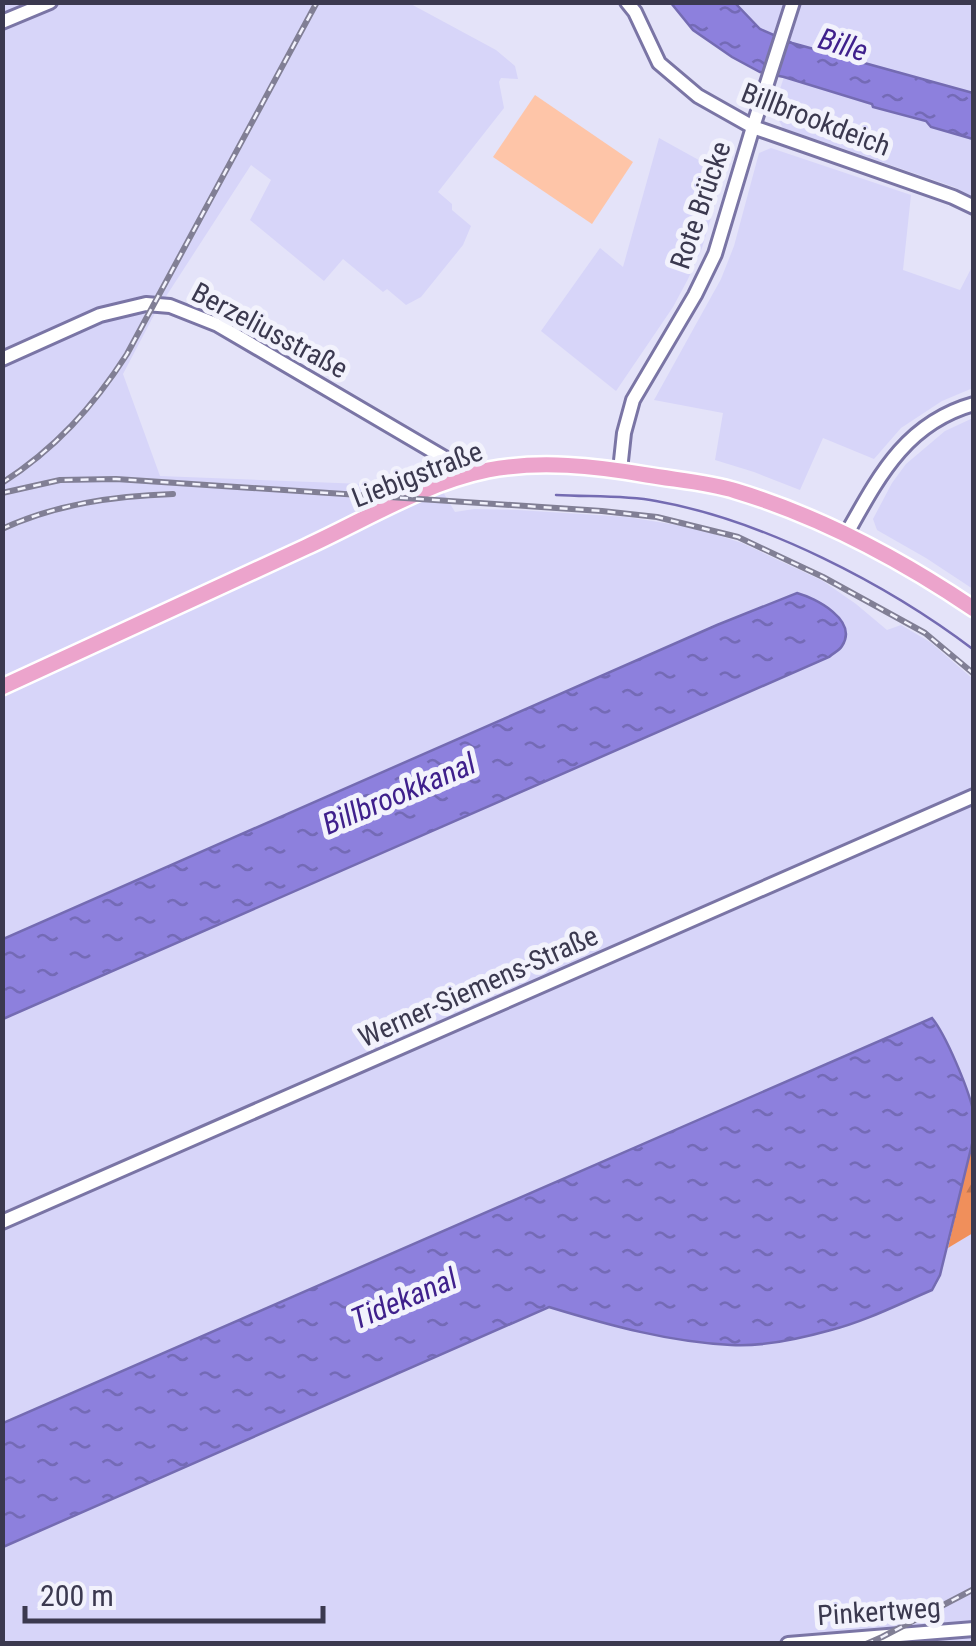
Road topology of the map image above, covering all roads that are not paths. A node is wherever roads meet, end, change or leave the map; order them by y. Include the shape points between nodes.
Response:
1 (50, 2) edge
2 (627, 2) edge
3 (793, 2) edge
4 (2, 22) edge
5 (753, 126) junction
6 (974, 207) edge
7 (2, 359) edge
8 (974, 404) edge
9 (448, 460) dead end
10 (620, 470) junction
11 (847, 533) junction
12 (974, 609) edge
13 (2, 686) edge
14 (974, 796) edge
15 (2, 1222) edge
16 (974, 1629) edge
17 (788, 1644) edge

1 - 4 street
2 - 5 street, Billbrookdeich via 659,64 698,96
3 - 5 street, Rote Brücke
5 - 6 street, Billbrookdeich
5 - 10 street, Rote Brücke via 715,254 630,408
7 - 9 street, Berzeliusstraße via 100,315 146,304 170,306 218,325
8 - 11 street via 906,442
10 - 11 main road, Liebigstraße via 734,490
10 - 13 main road, Liebigstraße via 544,464 460,478
11 - 12 main road, Liebigstraße
14 - 15 street, Werner-Siemens-Straße
16 - 17 street, Pinkertweg

